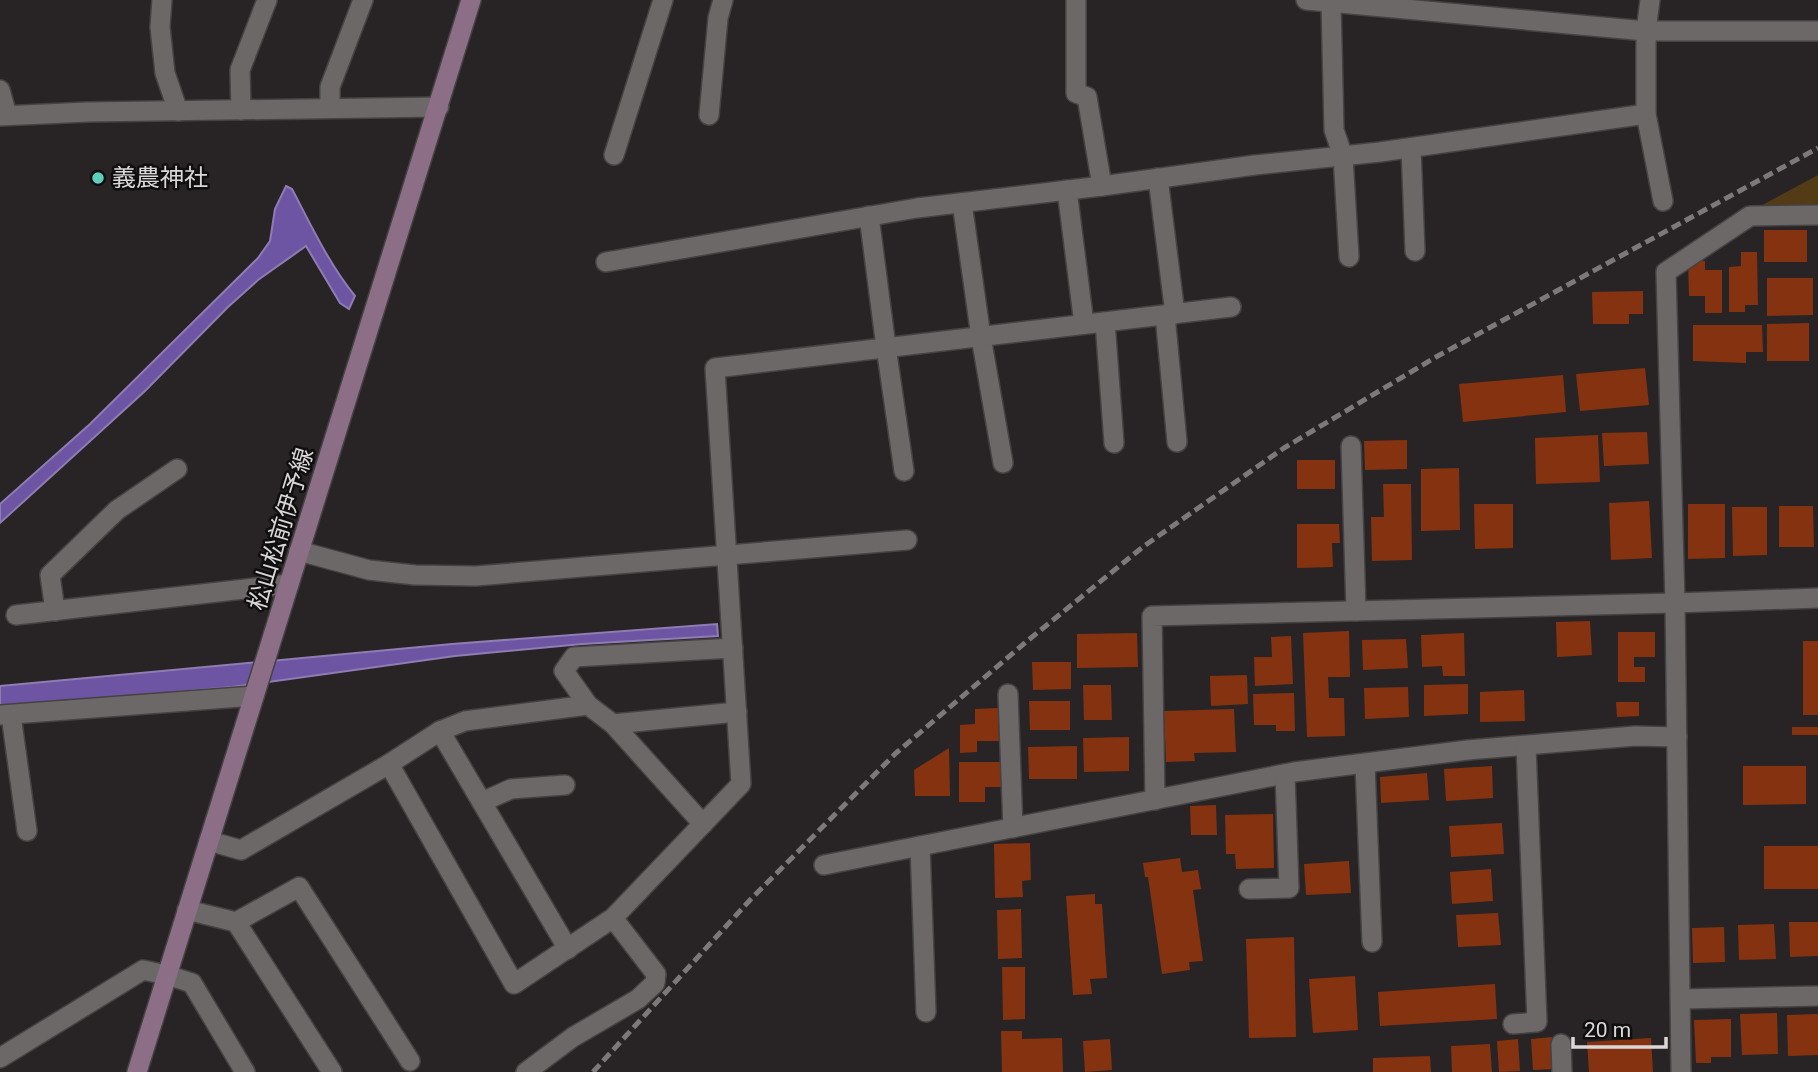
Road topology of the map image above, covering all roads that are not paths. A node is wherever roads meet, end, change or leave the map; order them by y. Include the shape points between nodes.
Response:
1 (162, 0) edge
2 (267, 0) edge
3 (363, 0) edge
4 (471, 0) edge
5 (663, 0) edge
6 (723, 0) edge
7 (1076, 0) edge
8 (1306, 0) edge
9 (1650, 0) edge
10 (1331, 2) junction
11 (1646, 31) junction
12 (1818, 31) edge
13 (0, 90) edge
14 (439, 107) junction
15 (330, 108) junction
16 (241, 110) junction
17 (177, 111) junction
18 (1646, 114) junction
19 (709, 115) dead end
20 (3, 116) edge
21 (1411, 148) junction
22 (614, 155) dead end
23 (1343, 156) junction
24 (1158, 178) junction
25 (1102, 186) junction
26 (1066, 190) junction
27 (1664, 201) dead end
28 (962, 203) junction
29 (1818, 215) edge
30 (869, 216) junction
31 (1415, 251) dead end
32 (1349, 257) dead end
33 (606, 262) dead end
34 (1231, 307) dead end
35 (1170, 315) junction
36 (1105, 322) junction
37 (1084, 324) junction
38 (981, 337) junction
39 (886, 347) junction
40 (1177, 442) dead end
41 (1114, 443) dead end
42 (1351, 446) dead end
43 (1003, 463) dead end
44 (177, 469) dead end
45 (904, 471) dead end
46 (907, 540) dead end
47 (299, 551) junction
48 (727, 556) junction
49 (289, 584) junction
50 (1818, 598) edge
51 (1675, 603) junction
52 (55, 611) junction
53 (1356, 611) junction
54 (16, 615) dead end
55 (733, 648) junction
56 (1008, 694) dead end
57 (254, 696) junction
58 (588, 705) junction
59 (737, 712) junction
60 (5, 715) edge
61 (613, 724) junction
62 (440, 731) junction
63 (1677, 737) junction
64 (1526, 746) junction
65 (389, 764) junction
66 (1365, 764) junction
67 (1286, 775) junction
68 (565, 785) dead end
69 (1155, 800) junction
70 (482, 802) junction
71 (703, 824) junction
72 (1013, 828) junction
73 (27, 831) dead end
74 (209, 841) junction
75 (920, 846) junction
76 (824, 865) dead end
77 (1249, 889) dead end
78 (187, 910) junction
79 (613, 918) junction
80 (236, 922) junction
81 (1372, 942) dead end
82 (568, 949) junction
83 (167, 975) junction
84 (1818, 996) edge
85 (1681, 999) junction
86 (926, 1012) dead end
87 (1513, 1024) dead end
88 (1561, 1044) dead end
89 (0, 1058) edge
90 (410, 1061) dead end
91 (137, 1072) edge
92 (245, 1072) edge
93 (332, 1072) edge
94 (526, 1072) edge
95 (1562, 1072) edge
96 (1681, 1072) edge

1 - 17 street via 165,73
2 - 16 street via 240,70
3 - 15 street via 330,87
4 - 14 main road, 松山松前伊予線
5 - 22 street
6 - 19 street
7 - 25 street via 1076,93 1087,97
8 - 10 street
9 - 11 street
10 - 11 street
10 - 23 street via 1334,130
11 - 12 street
11 - 18 street
13 - 20 street
14 - 15 street
14 - 47 main road, 松山松前伊予線
15 - 16 street
16 - 17 street
17 - 20 street
18 - 21 street
18 - 27 street
21 - 23 street
21 - 31 street
23 - 24 street
23 - 32 street
24 - 25 street
24 - 35 street
25 - 26 street
26 - 28 street
26 - 37 street
28 - 30 street
28 - 38 street
29 - 51 street via 1750,216 1666,272
30 - 33 street
30 - 39 street
34 - 35 street
35 - 36 street
35 - 40 street
36 - 37 street
36 - 41 street
37 - 38 street
38 - 39 street
38 - 43 street
39 - 45 street
39 - 48 street via 715,368
42 - 53 street
44 - 52 street via 117,510 50,575
46 - 48 street
47 - 48 street via 369,570 476,576
47 - 49 main road, 松山松前伊予線
48 - 55 street
49 - 52 street
49 - 57 main road, 松山松前伊予線
50 - 51 street
51 - 53 street
51 - 63 street
52 - 54 street
53 - 69 street via 1152,616
55 - 58 street via 574,657 564,670
55 - 59 street
56 - 72 street
57 - 60 street
57 - 74 main road, 松山松前伊予線
58 - 61 street
58 - 62 street via 465,721
59 - 61 street
59 - 71 street via 741,784
60 - 73 street
61 - 71 street
62 - 65 street
62 - 70 street
63 - 64 street
63 - 85 street
64 - 66 street
64 - 87 street via 1537,1022
65 - 74 street via 241,850
65 - 82 street via 514,984
66 - 67 street
66 - 81 street
67 - 69 street
67 - 77 street via 1289,888
68 - 70 street via 511,789
69 - 72 street
70 - 82 street
71 - 79 street
72 - 75 street
74 - 78 main road, 松山松前伊予線
75 - 76 street
75 - 86 street
78 - 80 street
78 - 83 main road, 松山松前伊予線
79 - 82 street
79 - 94 street via 656,974 655,983 639,999 573,1037
80 - 90 street via 299,887
80 - 93 street
83 - 89 street via 143,970
83 - 91 main road, 松山松前伊予線
83 - 92 street via 192,984
84 - 85 street
85 - 96 street
88 - 95 street

